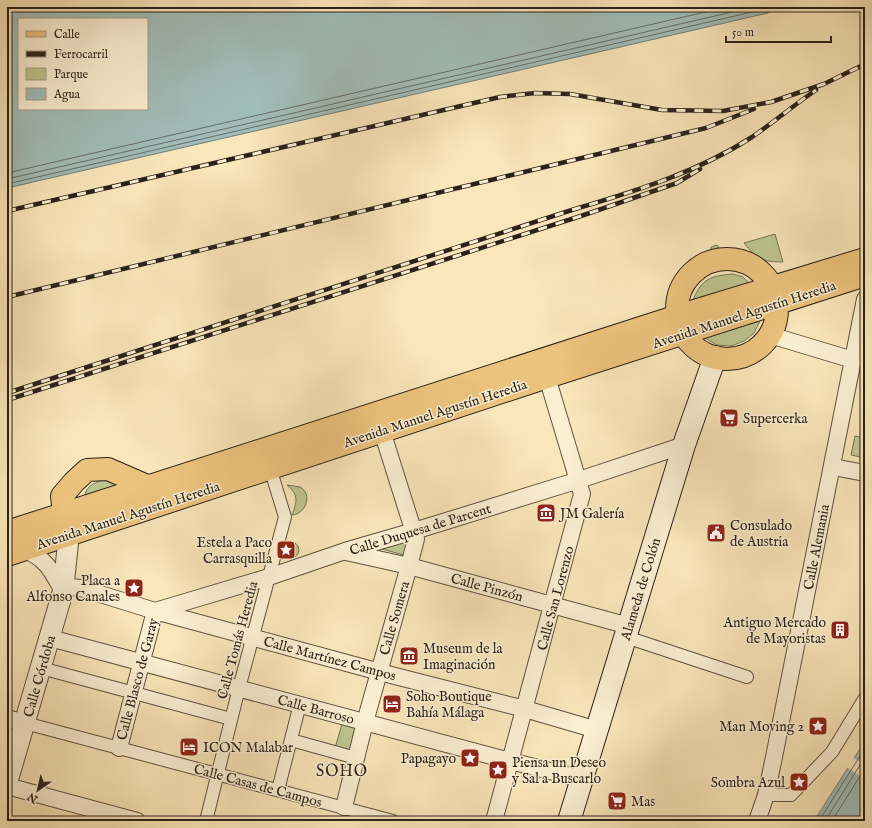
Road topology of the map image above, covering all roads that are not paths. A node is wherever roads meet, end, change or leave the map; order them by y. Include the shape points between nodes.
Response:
1 (865, 259) edge
2 (865, 275) edge
3 (774, 296) junction
4 (865, 299) edge
5 (680, 324) junction
6 (770, 335) junction
7 (715, 357) junction
8 (852, 360) junction
9 (548, 377) junction
10 (382, 431) junction
11 (684, 445) junction
12 (833, 467) junction
13 (270, 468) junction
14 (865, 472) edge
15 (579, 480) junction
16 (147, 486) junction
17 (64, 514) junction
18 (414, 531) junction
19 (7, 532) edge
20 (69, 534) junction
21 (345, 551) junction
22 (15, 552) edge
23 (409, 566) junction
24 (269, 577) junction
25 (63, 591) junction
26 (553, 605) junction
27 (155, 611) junction
28 (627, 631) junction
29 (253, 637) junction
30 (50, 638) junction
31 (142, 662) junction
32 (41, 668) junction
33 (379, 672) junction
34 (747, 677) dead end
35 (239, 688) junction
36 (134, 693) junction
37 (865, 698) edge
38 (300, 704) junction
39 (525, 709) junction
40 (231, 719) junction
41 (16, 720) edge
42 (365, 722) junction
43 (597, 730) junction
44 (291, 740) junction
45 (119, 748) junction
46 (356, 758) junction
47 (510, 761) junction
48 (217, 774) junction
49 (582, 779) junction
50 (7, 785) edge
51 (278, 790) junction
52 (766, 795) junction
53 (344, 807) junction
54 (137, 821) edge
55 (206, 821) edge
56 (393, 821) edge
57 (494, 821) edge
58 (569, 821) edge
59 (757, 821) edge

1 - 3 main road, Avenida Manuel Agustín Heredia
2 - 3 main road, Avenida Manuel Agustín Heredia
3 - 5 main road, Avenida Manuel Agustín Heredia
3 - 5 main road via 763,275 751,266 737,260 713,261 690,275 682,287 678,301
3 - 6 main road via 775,323
4 - 8 street, Calle Alemania
5 - 7 main road via 691,344
5 - 9 main road, Avenida Manuel Agustín Heredia
5 - 16 main road, Avenida Manuel Agustín Heredia
6 - 7 main road via 754,351 741,357
6 - 8 street
7 - 11 main road, Alameda de Colón
8 - 12 street, Calle Alemania
9 - 10 main road, Avenida Manuel Agustín Heredia
9 - 15 street, Calle San Lorenzo
10 - 13 main road, Avenida Manuel Agustín Heredia
10 - 18 street, Calle Somera
11 - 15 street, Calle Duquesa de Parcent
11 - 28 main road, Alameda de Colón
12 - 14 street
12 - 52 street, Calle Alemania
13 - 20 main road, Avenida Manuel Agustín Heredia
13 - 24 street, Calle Tomás Heredia via 285,516
15 - 18 street, Calle Duquesa de Parcent
15 - 26 street, Calle San Lorenzo via 582,494
16 - 17 main road, Avenida Manuel Agustín Heredia
16 - 17 main road via 108,469 87,470 62,496
17 - 19 main road, Avenida Manuel Agustín Heredia
17 - 20 main road
18 - 21 street, Calle Duquesa de Parcent
18 - 23 street, Calle Somera via 416,539
20 - 22 main road, Avenida Manuel Agustín Heredia
20 - 25 street, Calle Córdoba
21 - 23 street, Calle Pinzón
21 - 24 street, Calle Duquesa de Parcent
22 - 25 street via 37,555 50,568
23 - 26 street, Calle Pinzón
23 - 33 street, Calle Somera
24 - 27 street, Calle Duquesa de Parcent
24 - 29 street, Calle Tomás Heredia
25 - 27 street, Calle Martínez Campos via 70,587 81,588
25 - 30 street, Calle Córdoba
26 - 28 street, Calle Pinzón
26 - 39 street, Calle San Lorenzo
27 - 29 street, Calle Martínez Campos
27 - 31 street, Calle Blasco de Garay
28 - 34 street
28 - 43 main road, Alameda de Colón
29 - 33 street, Calle Martínez Campos
29 - 35 street, Calle Tomás Heredia
30 - 31 street, Calle Barroso
30 - 32 street, Calle Córdoba
31 - 35 street, Calle Barroso
31 - 36 street, Calle Blasco de Garay
32 - 36 street
32 - 41 street, Calle Córdoba
33 - 39 street, Calle Martínez Campos
33 - 42 street, Calle Somera
35 - 38 street, Calle Barroso
35 - 40 street, Calle Tomás Heredia
36 - 40 street
36 - 45 street, Calle Blasco de Garay
37 - 52 street via 832,752 791,796
38 - 42 street, Calle Barroso
38 - 44 street
39 - 43 street, Calle Martínez Campos
39 - 47 street, Calle San Lorenzo
40 - 48 street, Calle Tomás Heredia
41 - 45 street, Calle Casas de Campos
41 - 50 street, Calle Córdoba
42 - 46 street, Calle Somera
42 - 47 street, Calle Barroso
43 - 49 main road, Alameda de Colón
44 - 46 street
44 - 51 street
45 - 48 street, Calle Casas de Campos
46 - 53 street, Calle Somera
47 - 49 street, Calle Barroso
47 - 57 street, Calle San Lorenzo
48 - 51 street, Calle Casas de Campos
48 - 55 street, Calle Tomás Heredia
49 - 58 main road, Alameda de Colón
50 - 54 street
51 - 53 street, Calle Casas de Campos
52 - 59 street, Calle Alemania
53 - 56 street, Calle Casas de Campos

